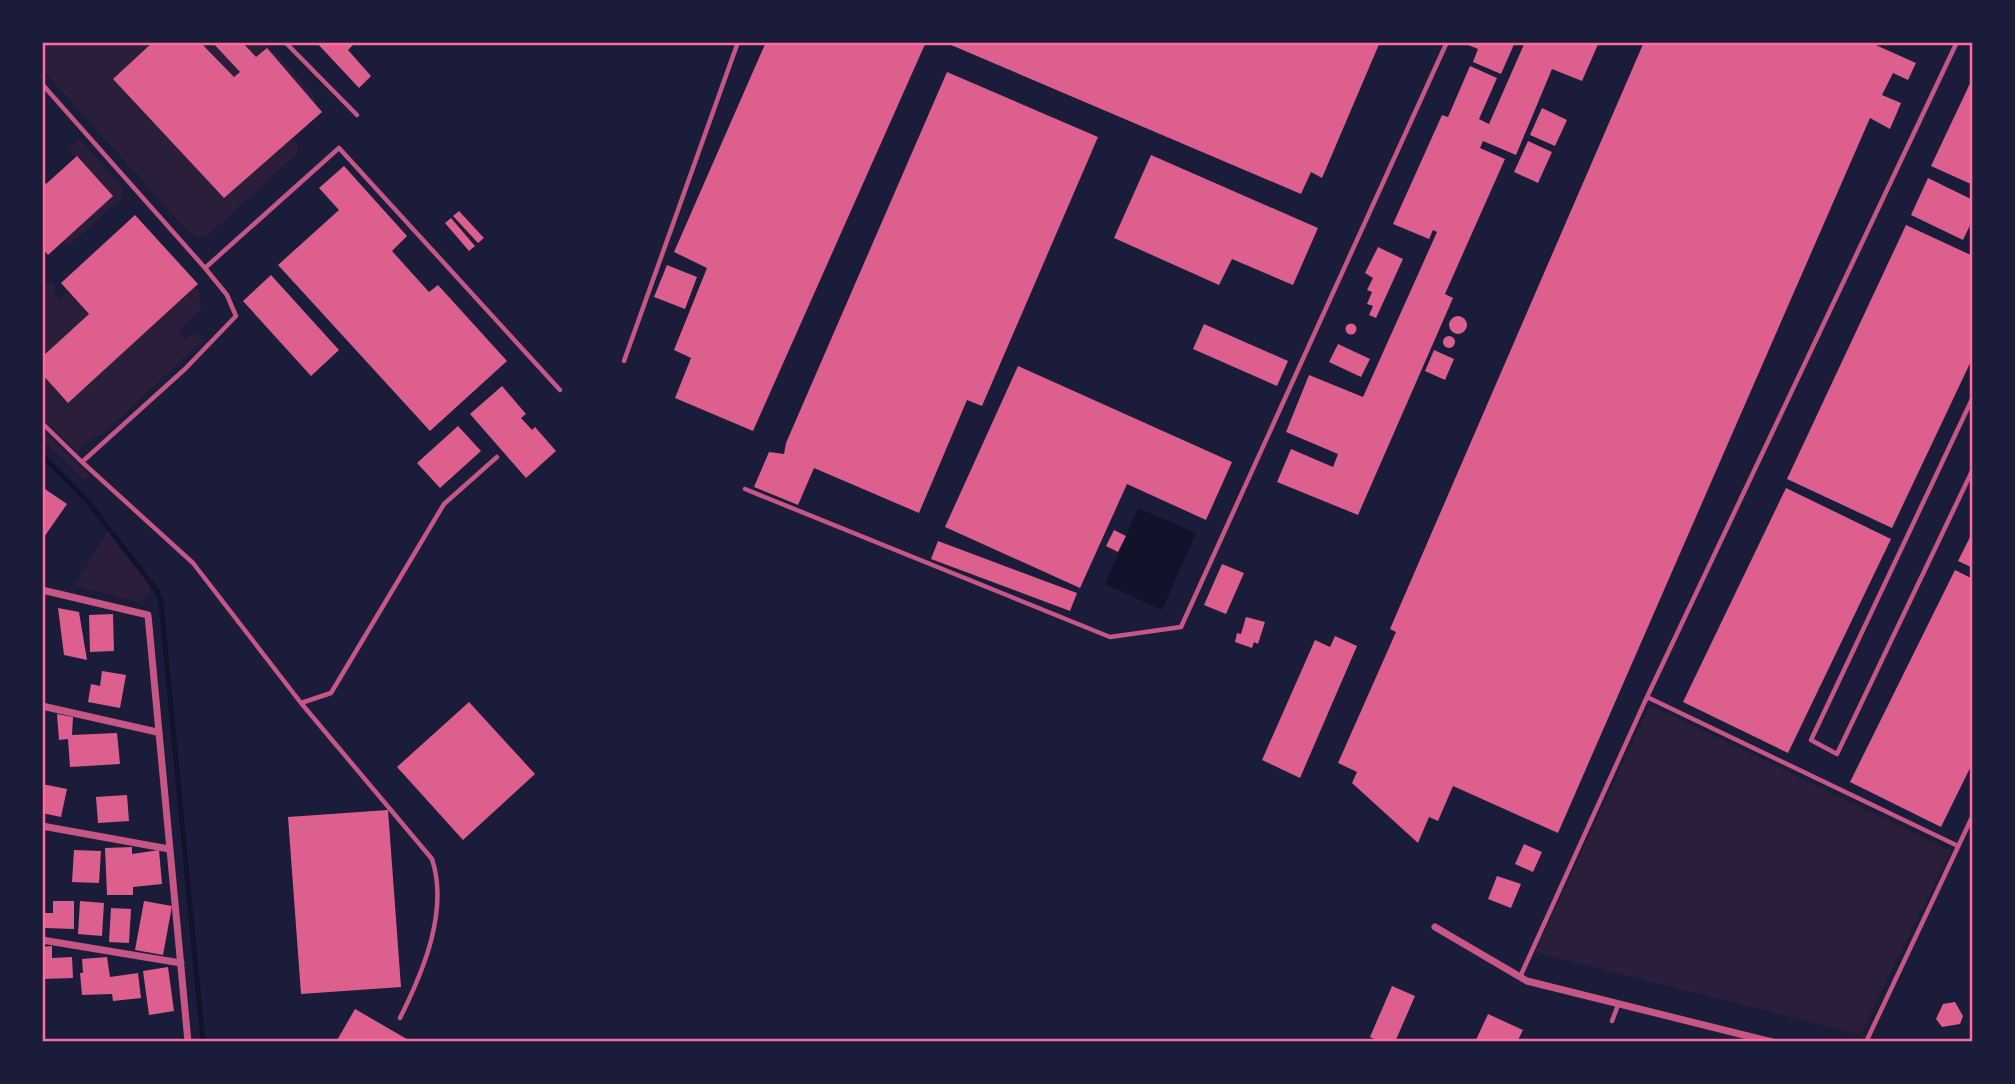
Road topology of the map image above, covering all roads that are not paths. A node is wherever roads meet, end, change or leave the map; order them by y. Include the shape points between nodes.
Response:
1 (285, 42) edge
2 (738, 42) edge
3 (1447, 42) edge
4 (1957, 42) edge
5 (42, 84) edge
6 (357, 116) dead end
7 (205, 268) junction
8 (624, 361) dead end
9 (560, 390) dead end
10 (1973, 397) edge
11 (42, 423) edge
12 (497, 457) dead end
13 (82, 462) junction
14 (1973, 469) edge
15 (745, 489) dead end
16 (42, 590) edge
17 (1647, 697) junction
18 (301, 703) junction
19 (42, 706) edge
20 (157, 732) junction
21 (1973, 815) edge
22 (42, 826) edge
23 (1958, 846) junction
24 (169, 849) junction
25 (1435, 928) dead end
26 (42, 940) edge
27 (181, 963) junction
28 (1520, 977) junction
29 (1618, 1004) junction
30 (400, 1018) dead end
31 (1612, 1021) dead end
32 (188, 1042) edge
33 (1772, 1042) edge
34 (1866, 1042) edge

1 - 6 lane
2 - 8 lane
3 - 15 lane via 1181,627 1110,638
4 - 17 lane
5 - 7 lane
7 - 9 lane via 339,148
7 - 13 lane via 227,295 236,316
10 - 14 lane via 1811,740 1837,754
11 - 13 lane
12 - 18 lane via 444,503 331,693
13 - 18 lane via 193,563
16 - 20 street via 148,615
17 - 23 lane
17 - 28 lane
18 - 30 lane via 426,850 436,873 438,906 423,967
19 - 20 street
20 - 24 street
21 - 23 lane
22 - 24 street
23 - 34 lane
24 - 27 street
25 - 28 street
26 - 27 street
27 - 32 street
28 - 29 street
29 - 31 lane
29 - 33 street

